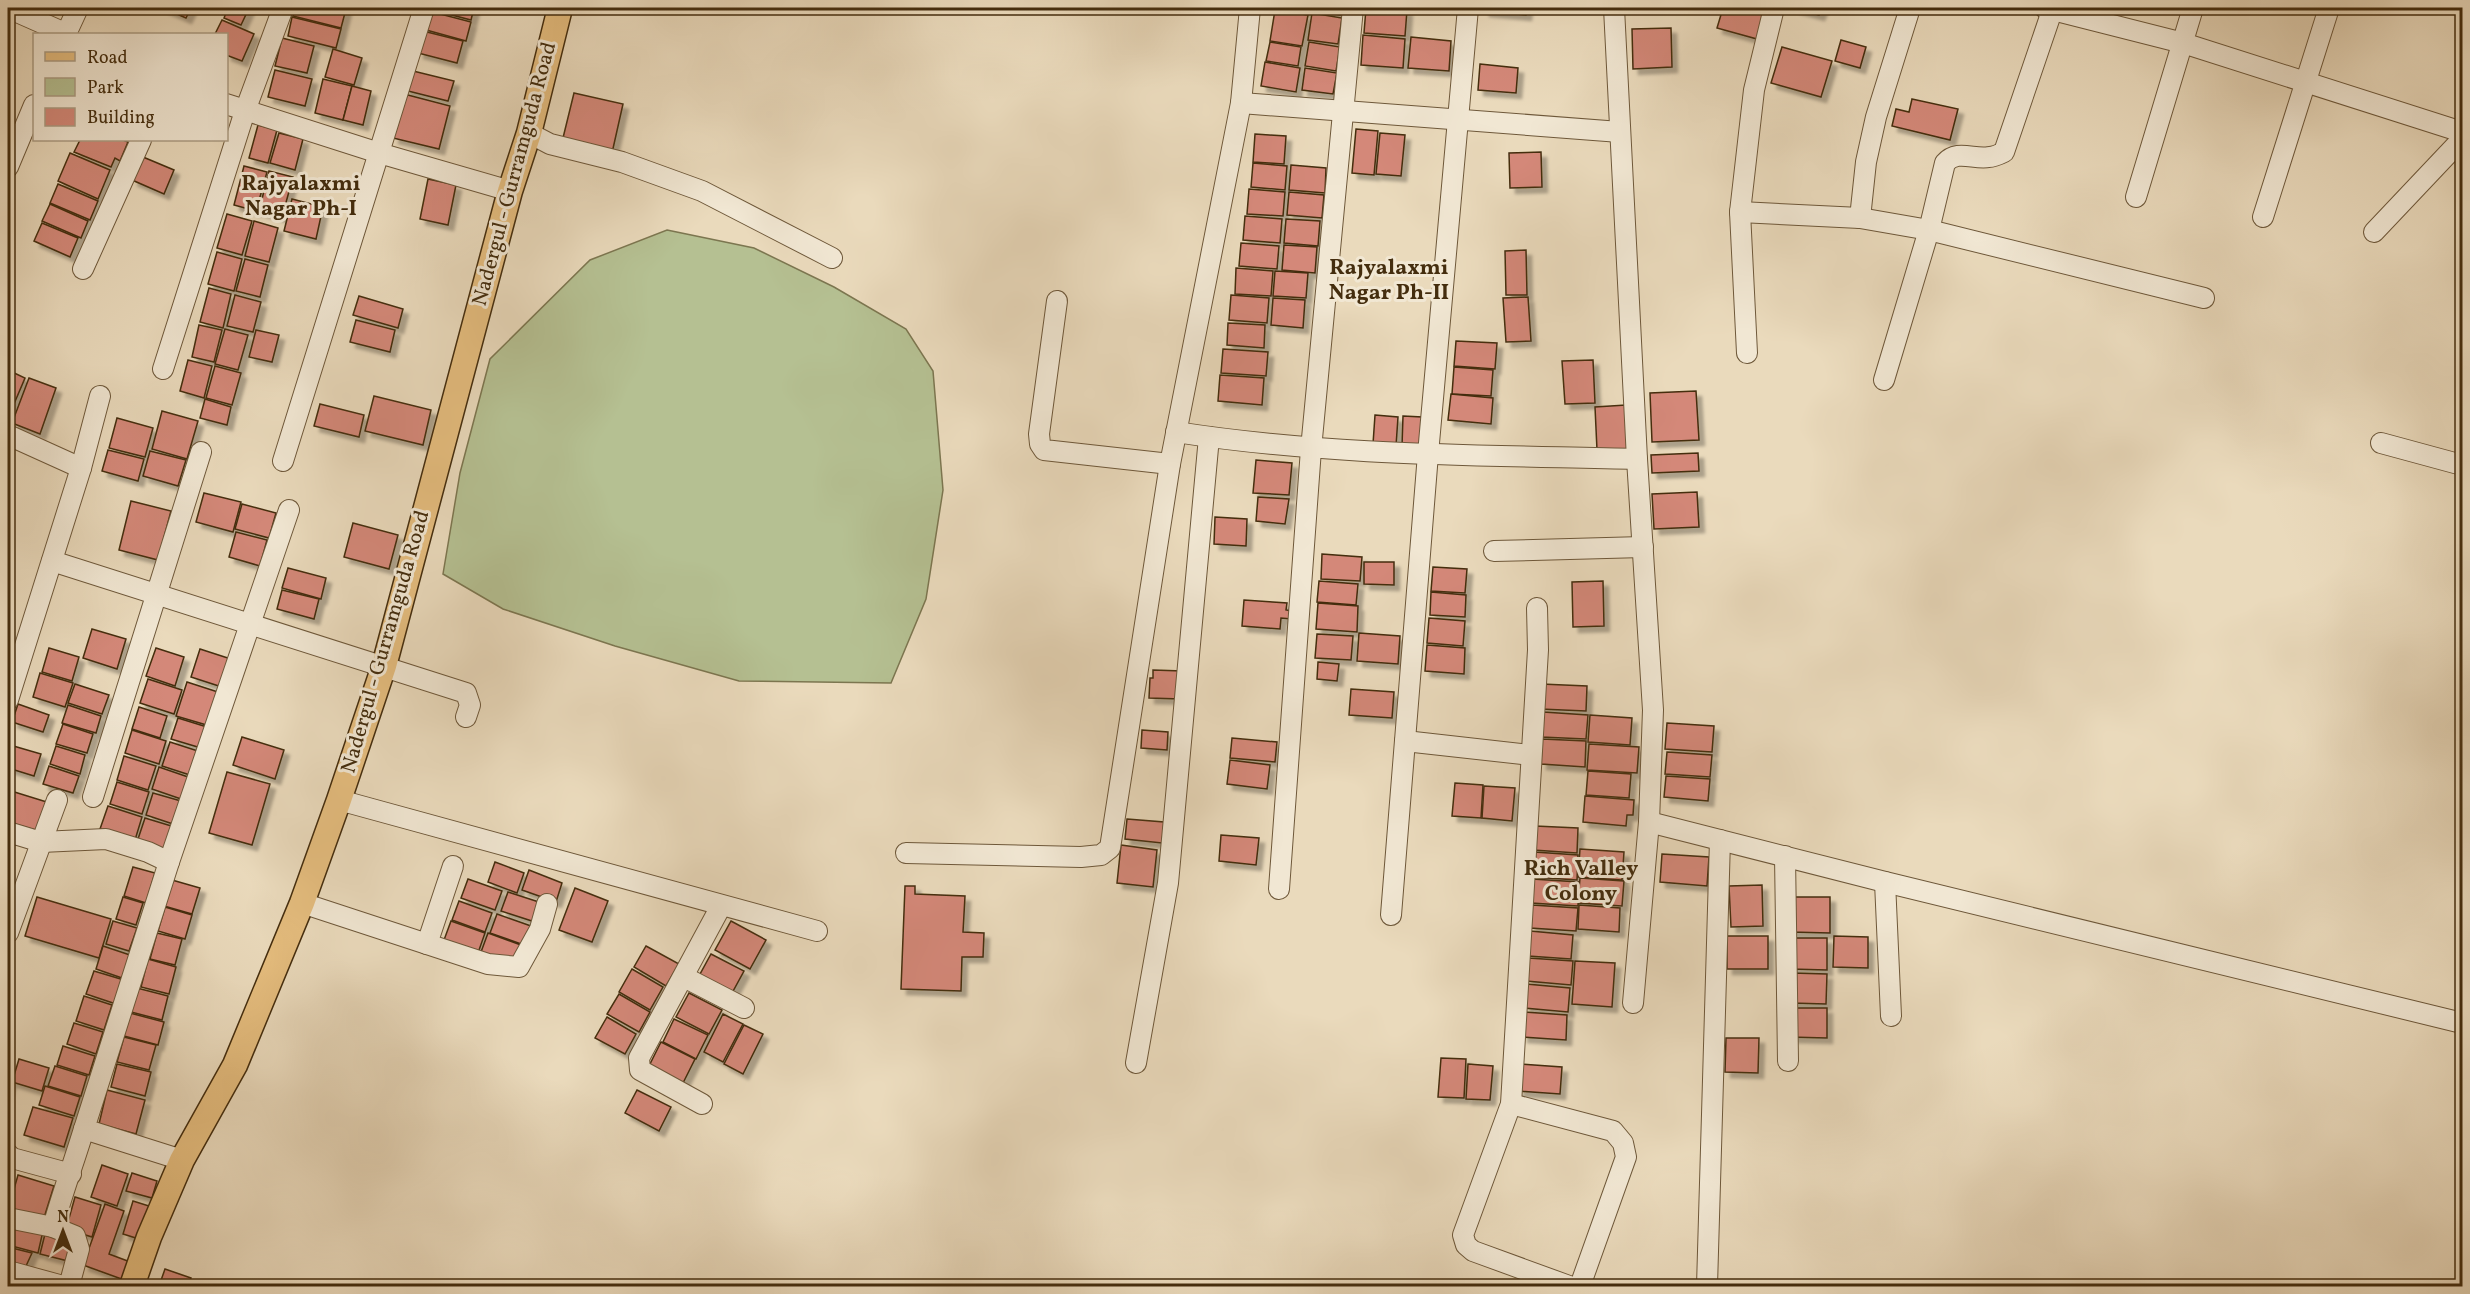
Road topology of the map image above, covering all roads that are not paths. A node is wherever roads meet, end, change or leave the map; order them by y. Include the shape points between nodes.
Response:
1 (8, 8) edge
2 (78, 8) edge
3 (283, 8) edge
4 (424, 8) edge
5 (560, 8) edge
6 (1250, 8) edge
7 (1353, 8) edge
8 (1468, 8) edge
9 (1614, 8) edge
10 (1774, 8) edge
11 (1911, 8) edge
12 (2050, 8) edge
13 (2193, 8) edge
14 (2329, 8) edge
15 (64, 33) edge
16 (66, 33) edge
17 (2183, 43) junction
18 (2306, 84) junction
19 (1241, 103) junction
20 (228, 105) edge
21 (33, 107) edge
22 (245, 111) junction
23 (1344, 111) junction
24 (1459, 120) junction
25 (1620, 132) junction
26 (2463, 132) edge
27 (529, 133) junction
28 (2463, 139) edge
29 (141, 141) edge
30 (379, 153) junction
31 (8, 167) edge
32 (510, 191) junction
33 (2136, 197) dead end
34 (1740, 212) junction
35 (2263, 217) dead end
36 (1860, 218) junction
37 (1929, 231) junction
38 (2374, 232) dead end
39 (832, 258) dead end
40 (83, 269) dead end
41 (2204, 298) dead end
42 (1057, 301) dead end
43 (1747, 353) dead end
44 (163, 369) dead end
45 (1884, 380) dead end
46 (100, 396) dead end
47 (1176, 432) junction
48 (8, 435) edge
49 (1209, 437) junction
50 (2381, 443) dead end
51 (1311, 449) junction
52 (201, 452) dead end
53 (1428, 454) junction
54 (1637, 459) junction
55 (283, 461) dead end
56 (1170, 464) junction
57 (2463, 465) edge
58 (81, 468) junction
59 (289, 510) dead end
60 (1642, 547) junction
61 (1494, 551) dead end
62 (52, 561) junction
63 (156, 596) junction
64 (1538, 608) dead end
65 (251, 625) junction
66 (384, 666) junction
67 (8, 700) edge
68 (466, 717) dead end
69 (1405, 741) junction
70 (1531, 755) junction
71 (93, 797) dead end
72 (57, 800) dead end
73 (339, 800) junction
74 (1649, 822) junction
75 (8, 832) edge
76 (1720, 840) junction
77 (41, 842) junction
78 (906, 854) dead end
79 (1785, 856) junction
80 (169, 862) junction
81 (453, 866) dead end
82 (1885, 882) junction
83 (1279, 889) dead end
84 (302, 903) junction
85 (547, 904) dead end
86 (721, 906) junction
87 (1391, 915) dead end
88 (817, 931) dead end
89 (8, 933) edge
90 (427, 944) junction
91 (684, 977) junction
92 (1633, 1003) dead end
93 (744, 1008) dead end
94 (1891, 1016) dead end
95 (2463, 1023) edge
96 (1788, 1061) dead end
97 (1136, 1063) dead end
98 (702, 1104) dead end
99 (1511, 1104) junction
100 (84, 1129) junction
101 (8, 1154) edge
102 (182, 1160) junction
103 (71, 1174) junction
104 (8, 1218) edge
105 (53, 1227) junction
106 (8, 1272) edge
107 (63, 1287) edge
108 (69, 1287) edge
109 (132, 1287) edge
110 (1569, 1287) edge
111 (1580, 1287) edge
112 (1707, 1287) edge

1 - 15 street
2 - 16 street
3 - 22 street
4 - 30 street
5 - 27 main road, Nadergul - Gurramguda Road
6 - 19 street
7 - 23 street
8 - 24 street
9 - 25 street
10 - 34 street via 1754,90
11 - 36 street via 1876,117
12 - 17 street
12 - 37 street via 2004,152 1990,157 1950,158 1942,174
13 - 17 street
14 - 18 street
17 - 18 street
17 - 33 street
18 - 26 street
18 - 35 street
19 - 23 street
19 - 47 street
20 - 22 street
21 - 31 street
22 - 30 street
22 - 44 street
23 - 24 street
23 - 51 street
24 - 25 street
24 - 53 street
25 - 54 street
27 - 32 main road, Nadergul - Gurramguda Road
27 - 39 street via 550,144 622,162 702,191
28 - 38 street
29 - 40 street
30 - 32 street
30 - 55 street
32 - 66 main road, Nadergul - Gurramguda Road
34 - 36 street
34 - 43 street
36 - 37 street
37 - 41 street
37 - 45 street
42 - 56 street via 1039,434 1044,450
46 - 58 street
47 - 49 street
47 - 56 street
48 - 58 street
49 - 51 street
49 - 97 street via 1168,883
50 - 57 street
51 - 53 street
51 - 83 street
52 - 63 street
53 - 54 street
53 - 69 street
54 - 60 street
56 - 78 street via 1110,848 1101,855 1081,857
58 - 62 street
59 - 65 street
60 - 61 street
60 - 74 street via 1653,710
62 - 63 street
62 - 67 street
63 - 65 street
63 - 71 street
64 - 70 street
65 - 66 street
65 - 80 street
66 - 68 street via 466,693 470,705
66 - 73 main road, Nadergul - Gurramguda Road
69 - 70 street
69 - 87 street
70 - 99 street
72 - 77 street
73 - 84 main road, Nadergul - Gurramguda Road
73 - 86 street
74 - 76 street
74 - 92 street
75 - 77 street
76 - 79 street
76 - 112 street
77 - 80 street via 106,839
77 - 89 street
79 - 82 street
79 - 96 street
80 - 100 street
81 - 90 street
82 - 94 street
82 - 95 street
84 - 90 street
84 - 102 main road, Nadergul - Gurramguda Road via 236,1065
85 - 90 street via 540,929 519,967 488,964
86 - 88 street
86 - 91 street
91 - 93 street
91 - 98 street via 639,1058 640,1070
99 - 110 street via 1463,1235 1466,1245
99 - 111 street via 1613,1131 1623,1143 1626,1157
100 - 102 street
100 - 103 street
101 - 103 street
102 - 109 main road, Nadergul - Gurramguda Road
103 - 105 street
104 - 105 street
105 - 108 street via 75,1236 79,1249
106 - 107 street

